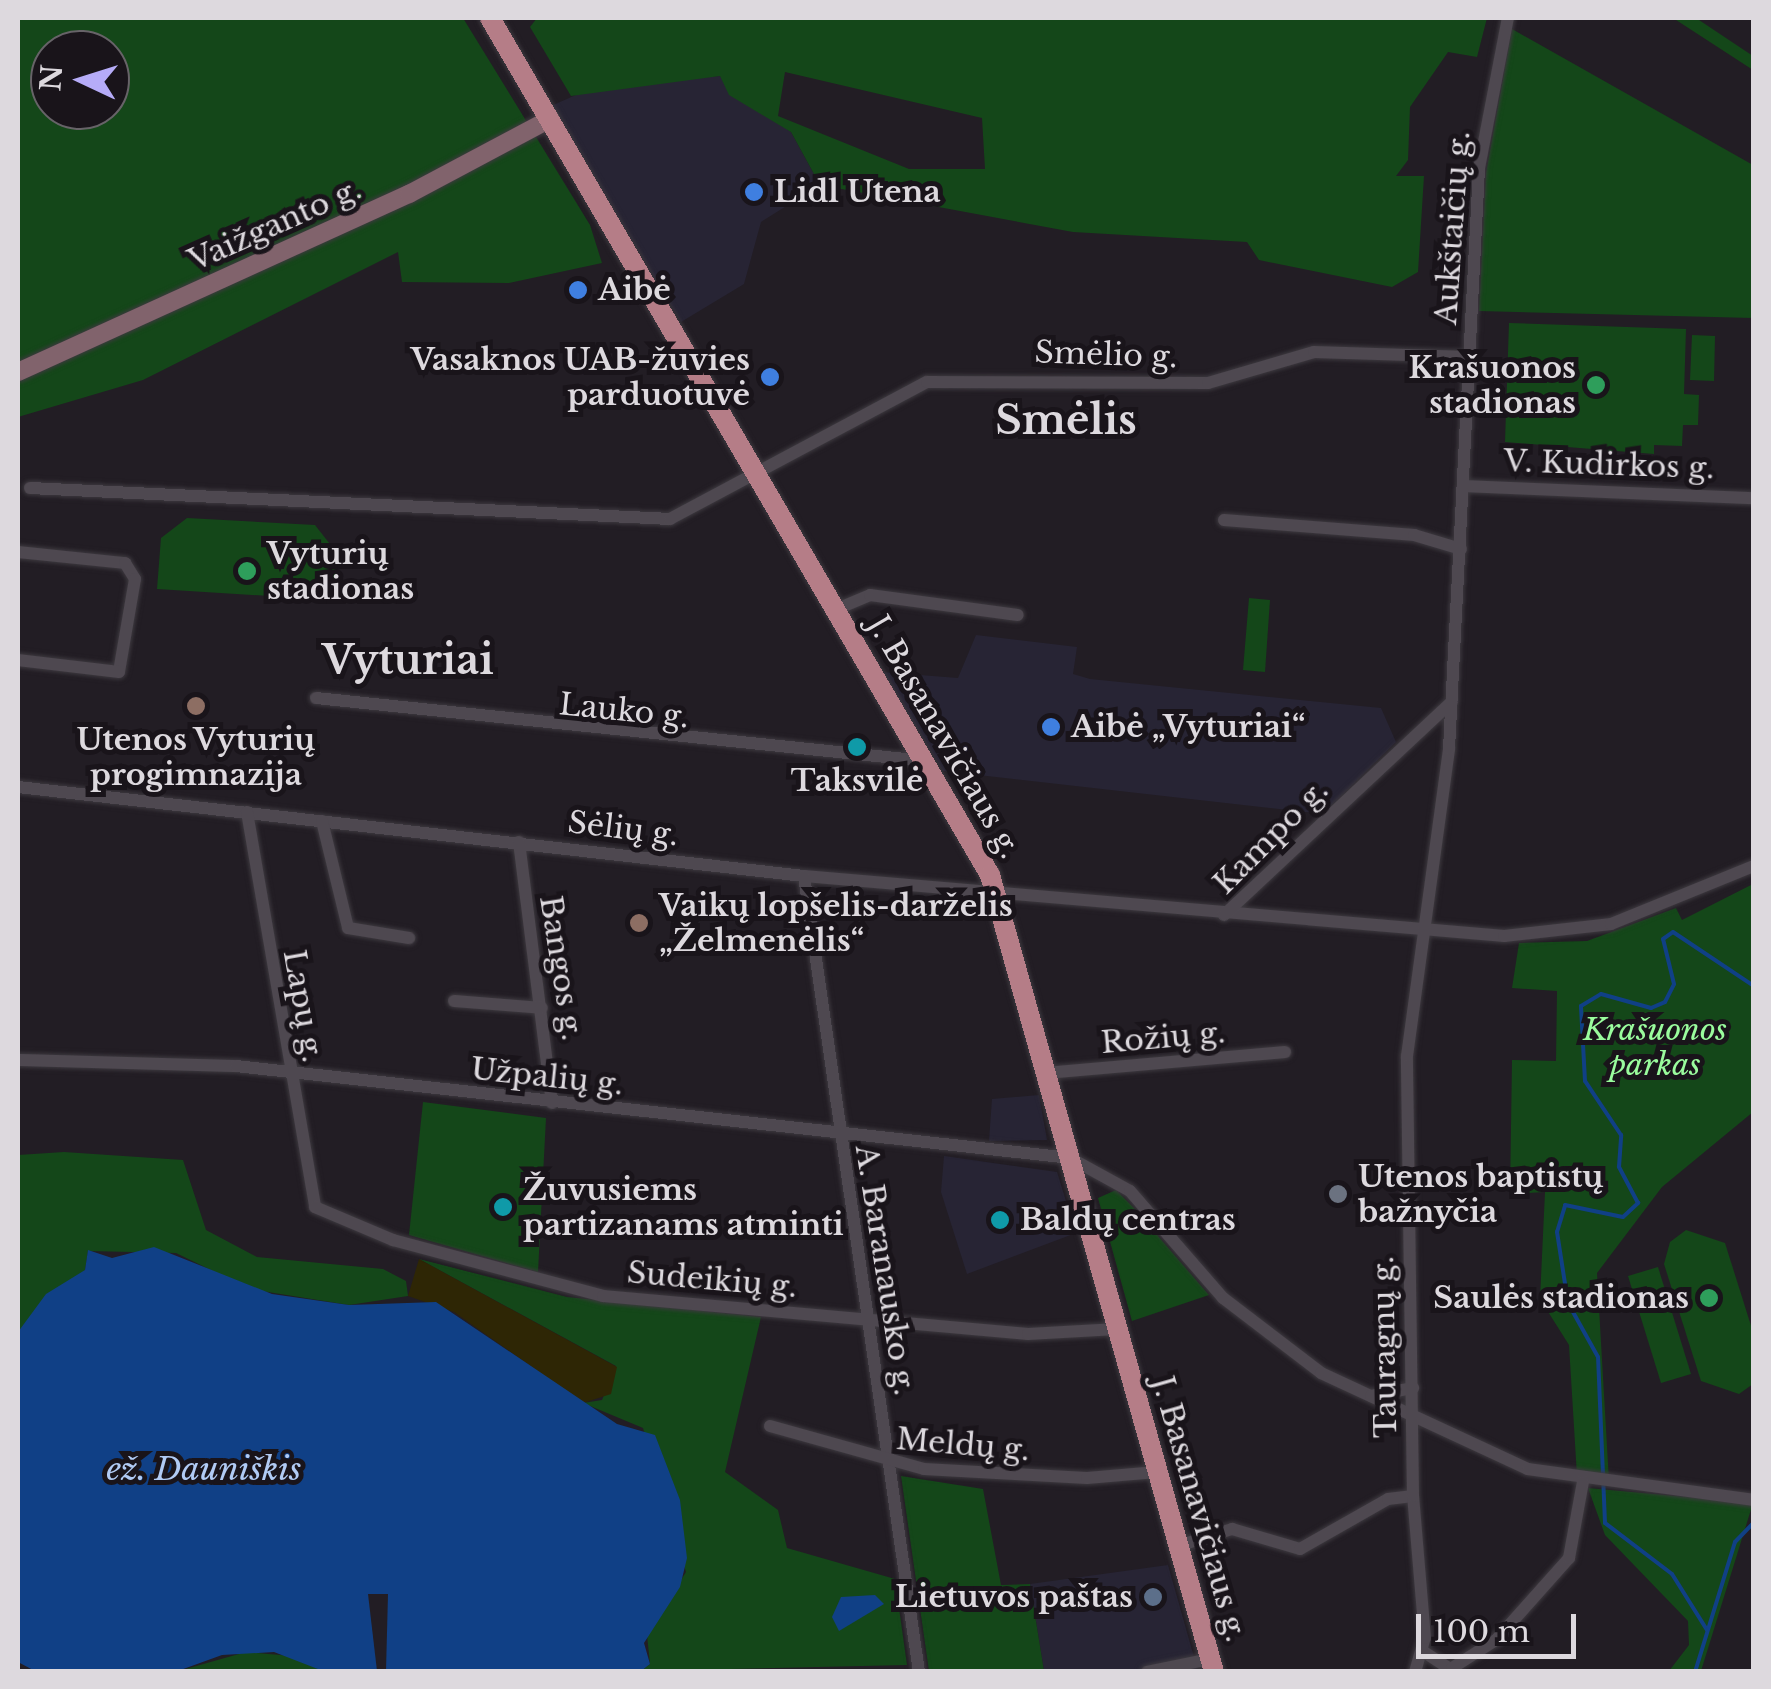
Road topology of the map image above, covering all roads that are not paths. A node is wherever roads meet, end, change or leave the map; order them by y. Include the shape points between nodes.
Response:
1 (490, 18) edge
2 (1508, 18) edge
3 (550, 119) junction
4 (1470, 356) junction
5 (18, 372) edge
6 (760, 474) junction
7 (1463, 486) junction
8 (30, 488) dead end
9 (1754, 498) edge
10 (1224, 520) dead end
11 (1460, 549) junction
12 (18, 552) edge
13 (837, 609) junction
14 (1018, 615) dead end
15 (18, 660) edge
16 (1453, 684) joint
17 (316, 698) dead end
18 (1452, 702) junction
19 (927, 762) junction
20 (18, 787) edge
21 (247, 812) junction
22 (322, 820) junction
23 (519, 842) junction
24 (1754, 866) edge
25 (804, 876) junction
26 (997, 895) junction
27 (1224, 914) junction
28 (1426, 930) junction
29 (409, 938) dead end
30 (454, 1002) dead end
31 (542, 1008) junction
32 (1285, 1052) dead end
33 (18, 1060) edge
34 (289, 1072) junction
35 (1046, 1073) junction
36 (552, 1102) junction
37 (839, 1133) junction
38 (1070, 1158) junction
39 (315, 1207) joint
40 (866, 1318) junction
41 (1117, 1329) junction
42 (1413, 1388) junction
43 (1370, 1396) junction
44 (1413, 1417) junction
45 (770, 1426) dead end
46 (888, 1465) junction
47 (1157, 1472) junction
48 (1587, 1483) junction
49 (1413, 1496) junction
50 (1754, 1500) edge
51 (1178, 1546) junction
52 (1424, 1652) junction
53 (1212, 1666) edge
54 (1454, 1670) edge
55 (920, 1672) edge
56 (1147, 1672) edge
57 (1415, 1672) edge

1 - 3 main road, J. Basanavičiaus g.
2 - 4 street, Aukštaičių g. via 1481,152
3 - 5 main road, Vaižganto g.
3 - 6 main road, J. Basanavičiaus g.
4 - 6 street, Smėlio g. via 1314,352 1208,382 927,382
4 - 7 street, Aukštaičių g.
6 - 8 street, Smėlio g. via 670,519
6 - 13 main road, J. Basanavičiaus g.
7 - 9 street, V. Kudirkos g.
7 - 11 street, Aukštaičių g.
10 - 11 street via 1414,535
11 - 16 street, Aukštaičių g.
12 - 15 street via 126,563 134,579 119,672
13 - 14 street via 870,595
13 - 19 main road, J. Basanavičiaus g.
16 - 18 street, Tauragnų g.
17 - 19 street, Lauko g.
18 - 27 street, Kampo g.
18 - 28 street, Tauragnų g.
19 - 26 main road, J. Basanavičiaus g.
20 - 21 street, Sėlių g.
21 - 22 street, Sėlių g.
21 - 34 street, Lapų g.
22 - 23 street, Sėlių g.
22 - 29 street via 348,928
23 - 25 street, Sėlių g.
23 - 31 street, Bangos g.
24 - 28 street, Kampo g. via 1592,929 1526,936
25 - 26 street, Sėlių g.
25 - 37 street, A. Baranausko g.
26 - 27 street, Sėlių g.
26 - 35 main road, J. Basanavičiaus g.
27 - 28 street, Kampo g.
28 - 42 street, Tauragnų g. via 1406,1086
30 - 31 street
31 - 36 street, Bangos g.
32 - 35 street, Rožių g.
33 - 34 street, Užpalių g.
34 - 36 street, Užpalių g.
34 - 39 street, Lapų g.
35 - 38 main road, J. Basanavičiaus g.
36 - 37 street, Užpalių g.
37 - 38 street, Užpalių g.
37 - 40 street, A. Baranausko g.
38 - 41 main road, J. Basanavičiaus g.
38 - 43 street via 1130,1191 1241,1314
39 - 40 street, Sudeikių g. via 393,1240 582,1292
40 - 41 street, Sudeikių g. via 1028,1334
40 - 46 street, A. Baranausko g.
41 - 47 main road, J. Basanavičiaus g.
42 - 43 street
42 - 44 street, Tauragnų g.
43 - 44 street
44 - 48 street via 1528,1469
44 - 49 street, Tauragnų g.
45 - 46 street, Meldų g.
46 - 47 street, Meldų g. via 998,1476
46 - 55 street, A. Baranausko g.
47 - 51 main road, J. Basanavičiaus g.
48 - 50 street
48 - 54 street via 1569,1558 1496,1640
49 - 51 street via 1388,1499 1300,1549 1232,1529
49 - 52 street, Tauragnų g.
51 - 53 main road, J. Basanavičiaus g.
52 - 54 street
52 - 57 street
53 - 56 street

